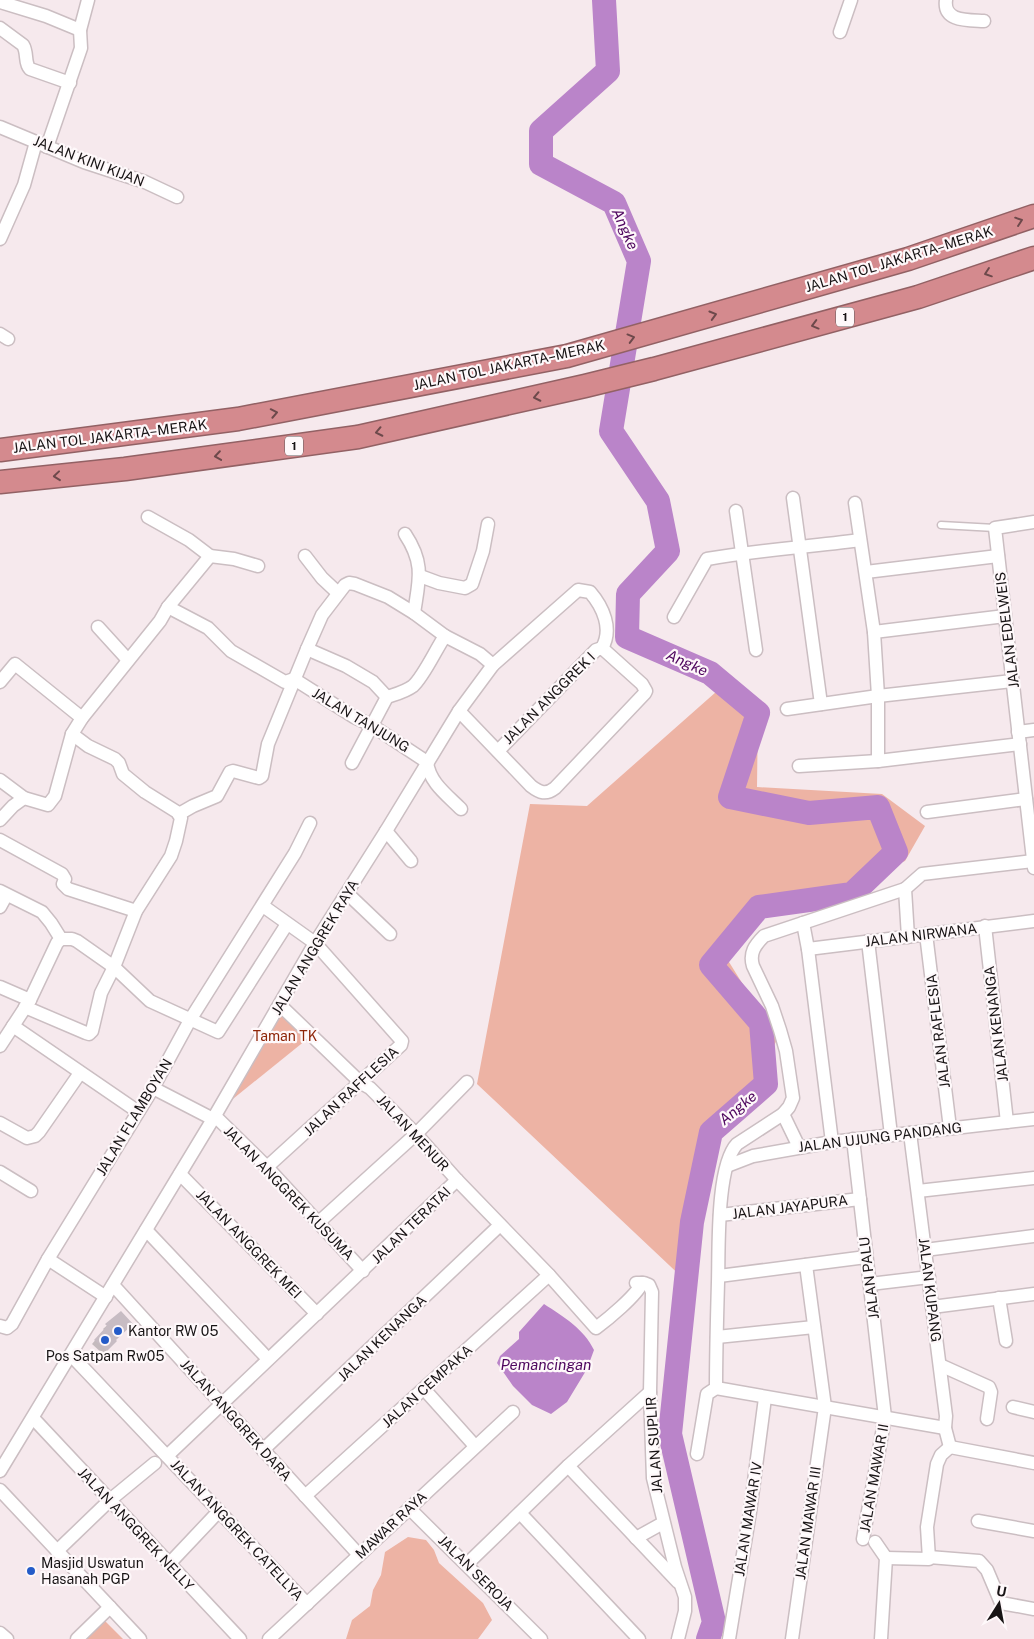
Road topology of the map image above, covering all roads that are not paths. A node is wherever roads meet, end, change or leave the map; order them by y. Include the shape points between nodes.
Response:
1 (88, 0) edge
2 (851, 0) edge
3 (946, 0) edge
4 (0, 2) edge
5 (984, 21) dead end
6 (80, 30) junction
7 (1, 32) edge
8 (840, 32) dead end
9 (70, 83) junction
10 (0, 127) edge
11 (42, 144) junction
12 (177, 196) dead end
13 (1034, 216) edge
14 (0, 239) edge
15 (1034, 258) edge
16 (0, 450) edge
17 (0, 482) edge
18 (793, 498) dead end
19 (854, 503) dead end
20 (736, 511) dead end
21 (148, 518) dead end
22 (1034, 522) edge
23 (488, 524) dead end
24 (941, 525) dead end
25 (995, 528) junction
26 (405, 534) dead end
27 (860, 540) junction
28 (801, 548) junction
29 (743, 553) junction
30 (210, 556) junction
31 (305, 556) dead end
32 (998, 556) junction
33 (258, 566) dead end
34 (866, 572) junction
35 (420, 576) junction
36 (338, 593) junction
37 (168, 607) junction
38 (414, 613) junction
39 (1005, 616) junction
40 (674, 617) dead end
41 (98, 628) dead end
42 (874, 632) junction
43 (445, 636) junction
44 (602, 648) junction
45 (307, 649) junction
46 (756, 650) dead end
47 (128, 660) junction
48 (494, 665) junction
49 (294, 679) junction
50 (1012, 681) junction
51 (0, 682) edge
52 (878, 696) junction
53 (387, 697) junction
54 (821, 704) junction
55 (787, 710) dead end
56 (459, 711) junction
57 (82, 718) junction
58 (371, 724) junction
59 (1034, 730) edge
60 (72, 734) junction
61 (1019, 738) junction
62 (498, 751) junction
63 (878, 761) junction
64 (427, 762) junction
65 (352, 763) dead end
66 (800, 766) dead end
67 (0, 780) edge
68 (24, 798) junction
69 (1026, 799) junction
70 (461, 809) dead end
71 (927, 812) dead end
72 (179, 814) junction
73 (0, 820) edge
74 (310, 823) dead end
75 (386, 831) junction
76 (0, 840) edge
77 (412, 861) dead end
78 (1034, 864) edge
79 (905, 889) junction
80 (348, 894) junction
81 (2, 898) edge
82 (262, 906) junction
83 (136, 911) junction
84 (1034, 921) edge
85 (802, 923) junction
86 (287, 924) junction
87 (985, 926) junction
88 (390, 934) dead end
89 (926, 934) junction
90 (908, 937) junction
91 (60, 939) junction
92 (868, 941) junction
93 (315, 943) junction
94 (808, 949) junction
95 (114, 968) junction
96 (0, 987) edge
97 (28, 1004) junction
98 (280, 1004) junction
99 (190, 1020) junction
100 (13, 1026) junction
101 (0, 1046) edge
102 (80, 1073) junction
103 (467, 1082) dead end
104 (361, 1083) junction
105 (153, 1088) junction
106 (137, 1111) junction
107 (783, 1114) junction
108 (214, 1118) junction
109 (1034, 1119) edge
110 (1008, 1122) junction
111 (0, 1123) edge
112 (950, 1128) junction
113 (910, 1133) junction
114 (416, 1134) junction
115 (891, 1135) junction
116 (853, 1139) junction
117 (832, 1142) junction
118 (799, 1147) junction
119 (727, 1166) junction
120 (267, 1167) junction
121 (0, 1172) edge
122 (180, 1174) junction
123 (1034, 1178) edge
124 (457, 1180) junction
125 (32, 1191) dead end
126 (918, 1191) junction
127 (860, 1200) junction
128 (720, 1216) junction
129 (318, 1222) junction
130 (500, 1225) junction
131 (146, 1230) junction
132 (1034, 1236) edge
133 (925, 1250) junction
134 (866, 1256) junction
135 (48, 1259) junction
136 (806, 1264) junction
137 (363, 1271) junction
138 (549, 1275) junction
139 (718, 1276) junction
140 (928, 1277) junction
141 (870, 1284) junction
142 (113, 1286) junction
143 (1034, 1294) edge
144 (106, 1297) junction
145 (999, 1298) junction
146 (932, 1307) junction
147 (317, 1314) junction
148 (594, 1325) joint
149 (3, 1327) edge
150 (814, 1327) junction
151 (717, 1337) junction
152 (1006, 1341) dead end
153 (71, 1354) junction
154 (268, 1359) junction
155 (940, 1364) junction
156 (716, 1388) junction
157 (424, 1389) junction
158 (650, 1392) junction
159 (765, 1398) junction
160 (221, 1403) junction
161 (825, 1407) junction
162 (1013, 1407) dead end
163 (513, 1412) dead end
164 (1034, 1412) edge
165 (885, 1417) junction
166 (33, 1418) junction
167 (987, 1419) dead end
168 (945, 1428) junction
169 (476, 1446) junction
170 (950, 1447) junction
171 (263, 1450) junction
172 (697, 1454) dead end
173 (166, 1456) junction
174 (155, 1463) dead end
175 (1034, 1463) edge
176 (568, 1466) junction
177 (0, 1471) edge
178 (0, 1490) edge
179 (305, 1496) junction
180 (110, 1500) junction
181 (409, 1508) junction
182 (218, 1511) junction
183 (520, 1513) junction
184 (978, 1521) dead end
185 (663, 1524) junction
186 (1034, 1531) edge
187 (636, 1538) junction
188 (57, 1551) junction
189 (359, 1555) junction
190 (929, 1557) junction
191 (886, 1558) junction
192 (169, 1564) junction
193 (467, 1564) junction
194 (680, 1585) junction
195 (307, 1604) junction
196 (110, 1607) junction
197 (1034, 1609) edge
198 (0, 1633) edge
199 (7, 1639) edge
200 (77, 1639) edge
201 (140, 1639) edge
202 (240, 1639) edge
203 (269, 1639) edge
204 (542, 1639) edge
205 (639, 1639) edge
206 (678, 1639) edge
207 (729, 1639) edge
208 (792, 1639) edge
209 (881, 1639) edge

1 - 6 street
2 - 8 street
3 - 5 street via 945,6 953,17
4 - 6 street
6 - 9 street via 81,48
7 - 9 street via 25,48 30,69
9 - 11 street
10 - 11 street, JALAN KINI KIJAN
11 - 12 street, JALAN KINI KIJAN
11 - 14 street
16 -> 13 highway, JALAN TOL JAKARTA–MERAK via 238,420 567,356 908,259
15 -> 17 highway, 1 via 918,297 654,369 358,437 125,469
18 - 28 street
19 - 27 street
20 - 29 street
21 - 30 street via 189,540
22 - 25 street
23 - 35 street via 472,584 465,588
24 - 25 lane
25 - 32 street, JALAN EDELWEIS
26 - 35 street via 414,548
27 - 28 street
27 - 34 street
28 - 29 street
28 - 54 street
29 - 40 street via 705,560
29 - 46 street
30 - 33 street
30 - 37 street
31 - 36 street
32 - 34 street
32 - 39 street, JALAN EDELWEIS
34 - 42 street
35 - 38 street
36 - 38 street via 345,585 355,584 388,597
36 - 45 street via 322,615
37 - 47 street via 160,622
37 - 49 street via 208,628 231,651 263,670 285,682
38 - 43 street
39 - 42 street
39 - 50 street, JALAN EDELWEIS
41 - 47 street
42 - 52 street
43 - 48 street
43 - 53 street via 412,686
44 - 48 street, JALAN ANGGREK RAYA via 607,635 603,609 590,592 578,590
44 - 62 street, JALAN ANGGREK I via 596,650
44 - 62 street via 642,684 646,693 555,788 545,794 536,790
45 - 49 street
45 - 53 street via 373,682
47 - 57 street
48 - 56 street, JALAN ANGGREK RAYA
49 - 58 street, JALAN TANJUNG via 354,717
49 - 72 street via 268,744 262,776 230,772 217,796
50 - 52 street
50 - 61 street, JALAN EDELWEIS
51 - 57 street via 15,664
52 - 54 street
52 - 63 street
53 - 58 street
54 - 55 street
56 - 62 street
56 - 64 street, JALAN ANGGREK RAYA
57 - 60 street
58 - 64 street, JALAN TANJUNG
58 - 65 street
59 - 61 street
60 - 68 street via 52,801 48,804
60 - 72 street via 115,759 123,774
61 - 63 street
61 - 69 street, JALAN EDELWEIS
63 - 66 street
64 - 70 street via 431,776
64 - 75 street, JALAN ANGGREK RAYA
67 - 68 street
68 - 73 street
69 - 71 street
69 - 78 street, JALAN EDELWEIS
72 - 83 street via 181,824 171,856
74 - 82 street, JALAN FLAMBOYAN
75 - 77 street
75 - 80 street, JALAN ANGGREK RAYA
76 - 83 street via 62,874 65,879 62,884 68,889
78 - 79 street via 922,874
79 - 85 street
79 - 90 street
80 - 88 street
80 - 93 street, JALAN ANGGREK RAYA
81 - 91 street via 42,912
82 - 86 street
82 - 99 street, JALAN FLAMBOYAN
83 - 95 street
84 - 87 street, JALAN NIRWANA
85 - 94 street
85 - 107 street via 764,936 752,951 751,960 772,1006 786,1051 793,1098
86 - 93 street
86 - 99 street via 218,1032
87 - 89 street, JALAN NIRWANA
87 - 110 street, JALAN KENANGA
89 - 90 street, JALAN NIRWANA
89 - 112 street, JALAN RAFLESIA
90 - 92 street, JALAN NIRWANA
91 - 95 street via 77,941
91 - 97 street
92 - 94 street, JALAN NIRWANA
92 - 115 street
93 - 98 street, JALAN ANGGREK RAYA
93 - 104 street, JALAN RAFFLESIA via 402,1040 401,1045
94 - 117 street
95 - 97 street via 89,1034
95 - 99 street via 150,1001
96 - 97 street
97 - 100 street
98 - 104 street, JALAN MENUR
98 - 108 street, JALAN ANGGREK RAYA
99 - 105 street, JALAN FLAMBOYAN
100 - 101 street
100 - 102 street
102 - 106 street
102 - 111 street via 35,1136 27,1138
103 - 114 street
104 - 114 street, JALAN MENUR
104 - 120 street, JALAN RAFFLESIA
105 - 106 street, JALAN FLAMBOYAN
105 - 108 street, JALAN ANGGREK KUSUMA
106 - 135 street, JALAN FLAMBOYAN
107 - 118 street
107 - 119 street via 736,1144
108 - 120 street, JALAN ANGGREK KUSUMA
108 - 122 street, JALAN ANGGREK RAYA
109 - 110 street, JALAN UJUNG PANDANG
110 - 112 street, JALAN UJUNG PANDANG
112 - 113 street, JALAN UJUNG PANDANG
113 - 115 street, JALAN UJUNG PANDANG
113 - 126 street, JALAN KUPANG
114 - 124 street, JALAN MENUR
114 - 129 street
115 - 116 street, JALAN UJUNG PANDANG
116 - 117 street, JALAN UJUNG PANDANG
116 - 127 street, JALAN PALU
117 - 118 street, JALAN UJUNG PANDANG
118 - 119 street, JALAN UJUNG PANDANG via 753,1156
119 - 128 street
120 - 129 street, JALAN ANGGREK KUSUMA
121 - 125 street
122 - 131 street, JALAN ANGGREK RAYA
122 - 147 street, JALAN ANGGREK MEI
123 - 126 street
124 - 130 street, JALAN TERATAI
124 - 137 street, JALAN TERATAI
126 - 133 street, JALAN KUPANG
127 - 128 street, JALAN JAYAPURA
127 - 134 street, JALAN PALU
128 - 139 street
129 - 137 street, JALAN ANGGREK KUSUMA
130 - 138 street, JALAN TERATAI
130 - 171 street, JALAN KENANGA
131 - 142 street, JALAN ANGGREK RAYA
131 - 154 street
132 - 133 street
133 - 140 street, JALAN KUPANG
134 - 136 street
134 - 141 street, JALAN PALU
135 - 144 street
135 - 149 street, JALAN FLAMBOYAN via 12,1324
136 - 139 street
136 - 150 street, JALAN MAWAR III
137 - 147 street, JALAN TERATAI
138 - 148 street, JALAN TERATAI
138 - 157 street, JALAN CEMPAKA
139 - 151 street
140 - 141 street
140 - 146 street, JALAN KUPANG
141 - 165 street, JALAN PALU
142 - 144 street, JALAN ANGGREK RAYA
142 - 160 street, JALAN ANGGREK DARA
143 - 145 street
144 - 153 street, JALAN ANGGREK RAYA
145 - 146 street
145 - 152 street
146 - 155 street, JALAN KUPANG
147 - 154 street, JALAN TERATAI
148 - 158 street, JALAN SUPLIR via 633,1284 649,1285 652,1292
150 - 151 street
150 - 161 street, JALAN MAWAR III
151 - 156 street
153 - 166 street, JALAN ANGGREK RAYA
153 - 173 street, JALAN ANGGREK CATELLYA
154 - 160 street, JALAN TERATAI
155 - 167 street via 989,1387
155 - 168 street, JALAN KUPANG
156 - 159 street
156 - 172 street via 707,1394
157 - 169 street
157 - 179 street, JALAN CEMPAKA
158 - 176 street
158 - 185 street, JALAN SUPLIR via 653,1478
159 - 161 street
159 - 207 street, JALAN MAWAR IV
160 - 171 street, JALAN ANGGREK DARA
160 - 173 street, JALAN ANGGREK CATELLYA
161 - 165 street
161 - 208 street, JALAN MAWAR III
162 - 164 street
163 - 169 street, MAWAR RAYA
165 - 168 street
165 - 191 street, JALAN MAWAR II via 869,1540
166 - 177 street, JALAN ANGGREK RAYA
166 - 180 street, JALAN ANGGREK NELLY
168 - 170 street, JALAN KUPANG
169 - 181 street, MAWAR RAYA
170 - 175 street
170 - 190 street via 937,1464 926,1536
171 - 179 street, JALAN ANGGREK DARA
173 - 182 street, JALAN ANGGREK CATELLYA
174 - 180 street
176 - 183 street
176 - 187 street
178 - 188 street
179 - 189 street, JALAN ANGGREK DARA
180 - 188 street
180 - 192 street, JALAN ANGGREK NELLY
181 - 189 street, MAWAR RAYA
181 - 193 street, JALAN SEROJA
182 - 192 street
182 - 195 street, JALAN ANGGREK CATELLYA
183 - 193 street
183 - 205 street
184 - 186 street
185 - 187 street
185 - 194 street, JALAN SUPLIR
187 - 194 street
188 - 196 street
189 - 195 street, MAWAR RAYA
190 - 191 street via 927,1560
190 - 197 street via 979,1561 987,1570 1001,1603
191 - 209 street
192 - 202 street, JALAN ANGGREK NELLY
193 - 204 street, JALAN SEROJA
194 - 206 street, JALAN SUPLIR via 685,1597 685,1611
195 - 203 street, MAWAR RAYA
196 - 200 street
196 - 201 street
198 - 199 street

